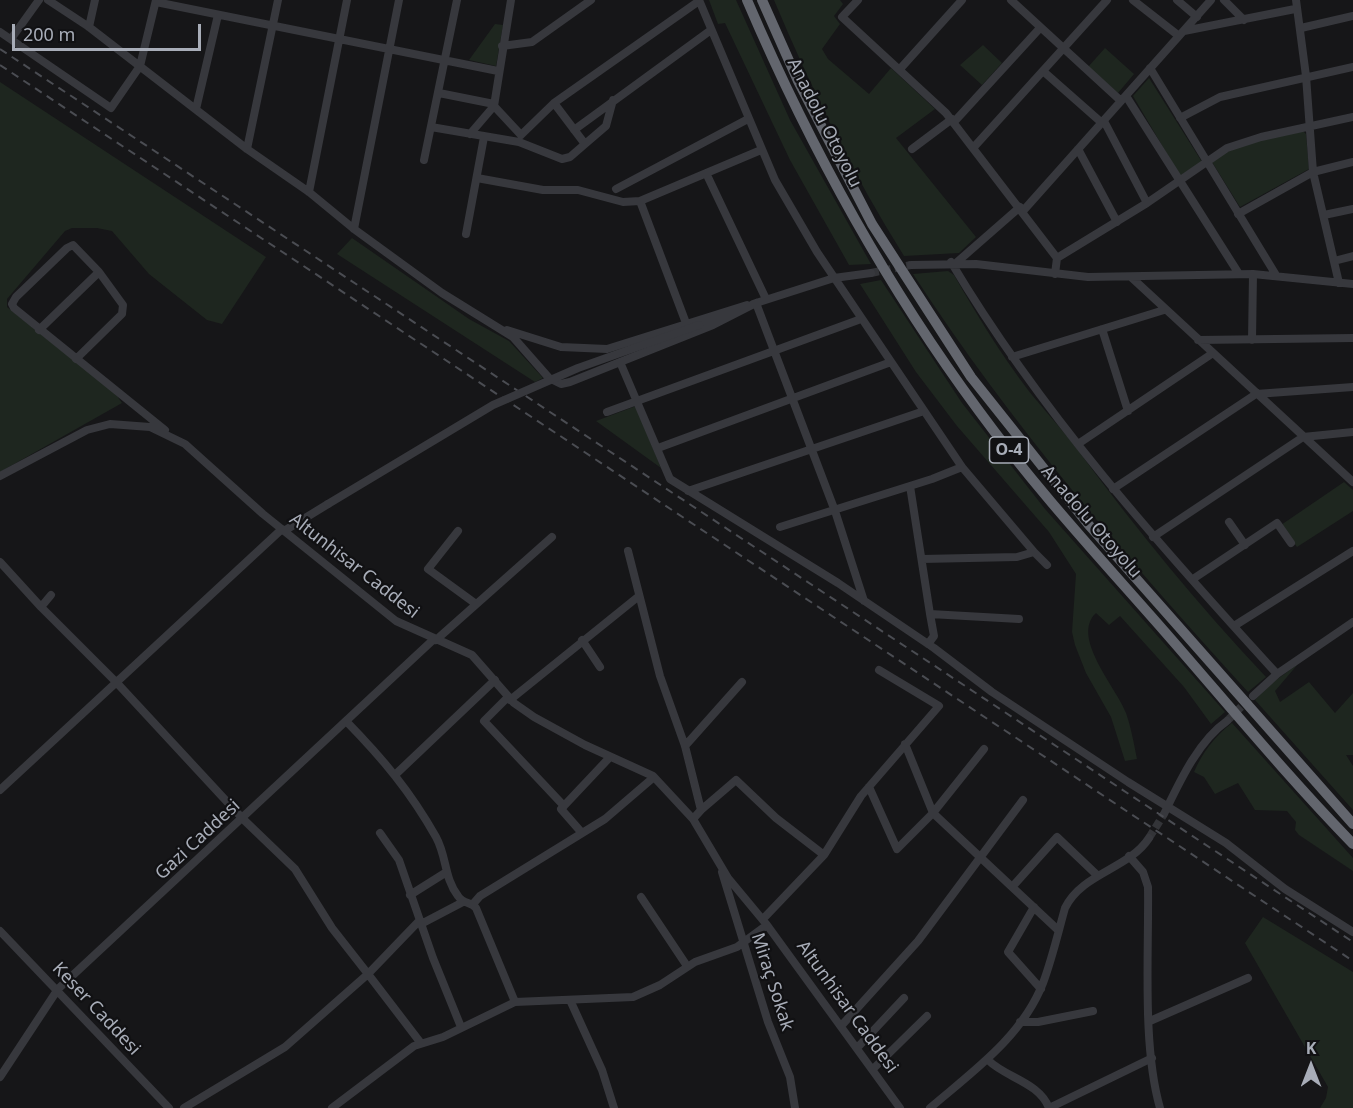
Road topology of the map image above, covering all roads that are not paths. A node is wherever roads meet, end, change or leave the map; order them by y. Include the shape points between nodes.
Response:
1 (39, 0) edge
2 (48, 0) edge
3 (95, 0) edge
4 (278, 0) edge
5 (347, 0) edge
6 (399, 0) edge
7 (457, 0) edge
8 (511, 0) edge
9 (591, 0) edge
10 (699, 0) edge
11 (747, 0) edge
12 (762, 0) edge
13 (770, 0) edge
14 (858, 0) edge
15 (962, 0) edge
16 (1011, 0) edge
17 (1107, 0) edge
18 (1133, 0) edge
19 (1177, 0) edge
20 (1211, 0) edge
21 (1224, 0) edge
22 (1296, 0) edge
23 (156, 1) edge
24 (1295, 9) junction
25 (218, 15) junction
26 (1353, 16) edge
27 (1197, 17) junction
28 (1244, 20) junction
29 (272, 25) junction
30 (89, 27) junction
31 (1040, 28) junction
32 (1301, 28) junction
33 (711, 30) junction
34 (0, 32) edge
35 (1181, 34) junction
36 (11, 39) junction
37 (340, 40) junction
38 (502, 46) junction
39 (390, 49) junction
40 (1063, 49) junction
41 (445, 61) junction
42 (140, 66) junction
43 (1353, 67) edge
44 (1150, 68) junction
45 (900, 69) junction
46 (498, 71) junction
47 (1043, 71) junction
48 (1306, 76) junction
49 (439, 93) junction
50 (1124, 98) junction
51 (613, 100) junction
52 (554, 103) junction
53 (494, 105) junction
54 (196, 110) junction
55 (1353, 117) edge
56 (1180, 118) junction
57 (748, 119) junction
58 (953, 121) junction
59 (1103, 122) junction
60 (1310, 127) junction
61 (431, 128) junction
62 (574, 130) junction
63 (824, 133) junction
64 (470, 134) junction
65 (484, 137) junction
66 (520, 138) junction
67 (585, 144) junction
68 (974, 147) junction
69 (247, 149) junction
70 (912, 149) dead end
71 (1078, 149) junction
72 (761, 150) junction
73 (424, 160) dead end
74 (1207, 162) junction
75 (1353, 162) edge
76 (1313, 172) junction
77 (706, 173) junction
78 (477, 178) junction
79 (1179, 182) junction
80 (616, 189) dead end
81 (309, 192) junction
82 (640, 201) junction
83 (1147, 203) junction
84 (1022, 209) junction
85 (1353, 209) edge
86 (1238, 214) junction
87 (1324, 215) junction
88 (1117, 222) junction
89 (354, 230) junction
90 (466, 234) dead end
91 (1353, 256) edge
92 (1057, 258) junction
93 (1334, 261) junction
94 (953, 263) junction
95 (911, 265) tunnel mouth
96 (99, 272) junction
97 (870, 273) tunnel mouth
98 (1055, 274) junction
99 (1239, 274) junction
100 (1252, 274) junction
101 (1276, 275) junction
102 (1131, 277) junction
103 (834, 279) junction
104 (1339, 283) junction
105 (1353, 285) edge
106 (766, 299) junction
107 (756, 303) junction
108 (1164, 310) junction
109 (861, 319) junction
110 (686, 323) junction
111 (497, 327) junction
112 (1102, 329) junction
113 (39, 330) junction
114 (1353, 338) edge
115 (1198, 340) junction
116 (1252, 340) junction
117 (774, 350) junction
118 (1213, 354) junction
119 (1012, 357) junction
120 (76, 359) junction
121 (620, 362) junction
122 (891, 363) junction
123 (1353, 387) edge
124 (1256, 394) junction
125 (792, 398) junction
126 (638, 400) junction
127 (924, 411) junction
128 (1128, 411) junction
129 (607, 412) dead end
130 (1353, 432) edge
131 (1303, 437) junction
132 (174, 438) junction
133 (1078, 444) junction
134 (658, 448) junction
135 (811, 449) junction
136 (962, 467) junction
137 (0, 476) edge
138 (1353, 482) edge
139 (910, 486) junction
140 (1113, 489) junction
141 (688, 491) junction
142 (835, 511) junction
143 (1229, 522) dead end
144 (780, 527) dead end
145 (283, 530) junction
146 (458, 531) dead end
147 (552, 537) dead end
148 (1153, 537) junction
149 (1291, 543) dead end
150 (1245, 545) junction
151 (628, 551) dead end
152 (1353, 551) edge
153 (1034, 552) junction
154 (922, 559) junction
155 (0, 562) edge
156 (1047, 565) dead end
157 (1193, 579) junction
158 (51, 596) dead end
159 (639, 596) junction
160 (864, 601) junction
161 (476, 604) junction
162 (41, 607) junction
163 (930, 614) junction
164 (1019, 619) dead end
165 (1353, 622) edge
166 (1234, 626) junction
167 (435, 640) junction
168 (582, 640) junction
169 (928, 644) junction
170 (600, 667) dead end
171 (879, 670) dead end
172 (1277, 674) junction
173 (495, 680) junction
174 (742, 682) dead end
175 (117, 683) junction
176 (1253, 696) tunnel mouth
177 (509, 698) junction
178 (346, 721) junction
179 (1227, 721) tunnel mouth
180 (905, 744) junction
181 (685, 746) junction
182 (984, 749) dead end
183 (610, 757) junction
184 (396, 774) junction
185 (654, 777) junction
186 (869, 787) junction
187 (0, 790) edge
188 (1023, 800) dead end
189 (564, 806) junction
190 (701, 810) junction
191 (1166, 810) junction
192 (933, 813) junction
193 (243, 819) junction
194 (693, 819) junction
195 (1353, 824) edge
196 (380, 833) dead end
197 (582, 833) junction
198 (1149, 838) tunnel mouth
199 (1353, 844) edge
200 (824, 855) junction
201 (1129, 856) junction
202 (980, 858) junction
203 (719, 865) junction
204 (445, 873) junction
205 (1098, 876) junction
206 (1013, 886) junction
207 (410, 895) junction
208 (641, 897) dead end
209 (463, 902) junction
210 (473, 904) junction
211 (1034, 907) junction
212 (420, 922) junction
213 (765, 922) junction
214 (1058, 930) junction
215 (0, 931) edge
216 (1353, 932) edge
217 (743, 944) junction
218 (687, 966) junction
219 (368, 974) junction
220 (1248, 978) dead end
221 (1041, 988) junction
222 (58, 989) junction
223 (904, 998) dead end
224 (570, 1000) junction
225 (515, 1002) junction
226 (1093, 1011) dead end
227 (927, 1016) dead end
228 (1150, 1021) junction
229 (1020, 1022) junction
230 (842, 1024) junction
231 (461, 1027) junction
232 (420, 1042) junction
233 (858, 1047) junction
234 (1152, 1058) junction
235 (988, 1060) junction
236 (874, 1068) junction
237 (0, 1077) edge
238 (169, 1108) edge
239 (184, 1108) edge
240 (332, 1108) edge
241 (614, 1108) edge
242 (795, 1108) edge
243 (900, 1108) edge
244 (930, 1108) edge
245 (1049, 1108) edge
246 (1160, 1108) edge

1 - 36 street
2 - 30 street
3 - 30 street
4 - 29 street
5 - 37 street
6 - 39 street
7 - 41 street
8 - 38 street
9 - 38 street via 532,42
10 - 33 street
10 - 52 street
11 - 199 highway, Anadolu Otoyolu / O-4 via 849,211 922,330 978,411 1069,523
12 - 63 highway, Anadolu Otoyolu / O-4
13 - 63 highway
14 - 45 street via 843,17
15 - 45 street
16 - 31 street
17 - 40 street
18 - 35 street
19 - 27 street
20 - 27 street
21 - 28 street
22 - 24 street
23 - 25 street
23 - 42 street
24 - 28 street
24 - 32 street
25 - 29 street
25 - 54 street
26 - 32 street
27 - 35 street
28 - 35 street
29 - 37 street
29 - 69 street
30 - 42 street
31 - 40 street
31 - 58 street
32 - 48 street
33 - 51 street
33 - 57 street
34 - 36 street
35 - 44 street
36 - 42 street via 111,108
37 - 39 street
37 - 81 street
38 - 46 street
39 - 41 street
39 - 89 street
40 - 47 street
40 - 50 street
41 - 46 street
41 - 49 street
42 - 54 street
43 - 48 street
44 - 50 street
44 - 56 street
45 - 58 street
46 - 53 street
47 - 59 street
47 - 68 street
48 - 56 street via 1220,97
48 - 60 street
49 - 53 street
49 - 61 street
50 - 59 street
50 - 79 street
51 - 62 street
51 - 67 street via 606,126
52 - 62 street
52 - 66 street
53 - 64 street
53 - 66 street
54 - 69 street
55 - 60 street
56 - 74 street
57 - 72 street
57 - 80 street
58 - 68 street
58 - 70 street
59 - 71 street
59 - 83 street
60 - 74 street via 1236,144
60 - 76 street
61 - 64 street
61 - 73 street
62 - 67 street
63 - 195 highway, Anadolu Otoyolu / O-4 via 910,286 992,406 1088,524
64 - 65 street
65 - 66 street
65 - 78 street
66 - 67 street via 562,159
68 - 84 street
69 - 81 street
71 - 84 street
71 - 88 street
72 - 77 street
72 - 103 street
74 - 79 street
74 - 86 street
75 - 76 street
76 - 86 street
76 - 87 street
77 - 82 street
77 - 106 street
78 - 82 street via 543,190 578,190 623,202
78 - 90 street
79 - 83 street
79 - 99 street
81 - 89 street
82 - 110 street
83 - 88 street
84 - 92 street
84 - 94 street via 986,233
85 - 87 street
86 - 101 street
87 - 93 street
88 - 92 street
89 - 111 street
91 - 93 street
92 - 98 street
93 - 104 street
94 - 95 street
94 - 98 street
94 - 119 street
96 - 113 street
96 - 113 street via 75,246 70,246 28,285 13,306
96 - 120 street via 124,309
97 - 103 street
98 - 102 street
99 - 100 street
99 - 102 street
100 - 101 street
100 - 116 street
101 - 104 street
102 - 108 street
103 - 106 street
103 - 109 street
104 - 105 street
106 - 107 street
107 - 110 street
107 - 117 street
107 - 121 street via 713,325
107 - 145 street, bridge via 578,368 494,405
108 - 112 street
108 - 115 street
109 - 117 street
109 - 122 street
110 - 111 street via 629,344 599,349 561,346
111 - 121 street via 518,342 543,373 561,384
112 - 119 street
112 - 128 street
113 - 120 street
114 - 116 street
115 - 116 street
115 - 118 street
117 - 125 street
117 - 126 street
118 - 124 street
118 - 128 street
119 - 133 street
120 - 132 street
121 - 126 street
122 - 125 street
122 - 127 street
123 - 124 street
124 - 131 street
124 - 140 street
125 - 134 street
125 - 135 street
126 - 129 street
126 - 134 street
127 - 135 street
127 - 136 street
128 - 133 street
130 - 131 street
131 - 138 street
131 - 148 street
132 - 137 street, Altunhisar Caddesi via 137,424 98,426
132 - 145 street, Altunhisar Caddesi
133 - 140 street
134 - 141 street via 670,479
135 - 141 street
135 - 142 street
136 - 139 street
136 - 153 street
139 - 142 street
139 - 154 street
140 - 148 street
141 - 160 street
142 - 144 street
142 - 160 street
143 - 150 street
145 - 167 street, Altunhisar Caddesi via 396,621
145 - 175 street
146 - 161 street via 428,569
147 - 161 street, Gazi Caddesi
148 - 157 street
149 - 150 street via 1277,524
150 - 157 street
151 - 159 street
152 - 166 street
153 - 154 street via 1017,557
153 - 156 street
154 - 163 street
155 - 162 street
157 - 166 street
158 - 162 street
159 - 168 street
159 - 181 street via 660,676
160 - 169 street
161 - 167 street, Gazi Caddesi
162 - 175 street
163 - 164 street
163 - 169 street via 934,636
165 - 172 street
166 - 172 street
167 - 173 street, Altunhisar Caddesi via 472,656
167 - 178 street, Gazi Caddesi
168 - 170 street
168 - 177 street
169 - 191 street
171 - 180 street via 939,706
172 - 176 street
173 - 177 street, Altunhisar Caddesi
173 - 184 street
174 - 181 street
175 - 187 street
175 - 193 street
177 - 183 street, Altunhisar Caddesi via 551,727
177 - 189 street via 484,721
178 - 184 street
178 - 193 street, Gazi Caddesi
179 - 191 street via 1207,742
180 - 186 street
180 - 192 street
181 - 190 street
182 - 192 street
183 - 185 street, Altunhisar Caddesi
183 - 189 street
184 - 204 street via 442,849
185 - 194 street, Altunhisar Caddesi
185 - 197 street via 622,806
186 - 192 street via 897,849
186 - 200 street
188 - 202 street
189 - 197 street via 561,809
190 - 194 street
190 - 200 street via 736,780
191 - 216 street via 1226,843 1285,889
192 - 202 street
193 - 219 street via 295,869 332,928
193 - 222 street, Gazi Caddesi
194 - 203 street, Altunhisar Caddesi
196 - 207 street via 399,860
197 - 210 street
198 - 201 street
200 - 213 street
201 - 205 street
201 - 228 street via 1143,872 1148,887
202 - 206 street
202 - 230 street via 918,941
203 - 213 street, Altunhisar Caddesi
203 - 217 street, Miraç Sokak
204 - 207 street
204 - 209 street
205 - 206 street via 1057,837
205 - 214 street via 1067,903
206 - 211 street
207 - 212 street
208 - 218 street
209 - 210 street
209 - 212 street
210 - 225 street
211 - 214 street
211 - 221 street via 1008,952
212 - 219 street
212 - 231 street
213 - 217 street
213 - 230 street, Altunhisar Caddesi
214 - 221 street
215 - 222 street, Keser Caddesi
217 - 218 street
217 - 242 street, Miraç Sokak via 790,1077
218 - 224 street via 660,985 633,997
219 - 232 street
219 - 239 street via 285,1047
220 - 228 street
221 - 229 street
222 - 237 street, Gazi Caddesi
222 - 238 street, Keser Caddesi
223 - 233 street
224 - 225 street
224 - 241 street via 602,1070
225 - 231 street
226 - 229 street
227 - 236 street
228 - 234 street
229 - 235 street
230 - 233 street, Altunhisar Caddesi
231 - 232 street via 435,1040
232 - 240 street
233 - 236 street, Altunhisar Caddesi
234 - 245 street
234 - 246 street
235 - 244 street
235 - 245 street via 995,1068 1036,1090
236 - 243 street, Altunhisar Caddesi

